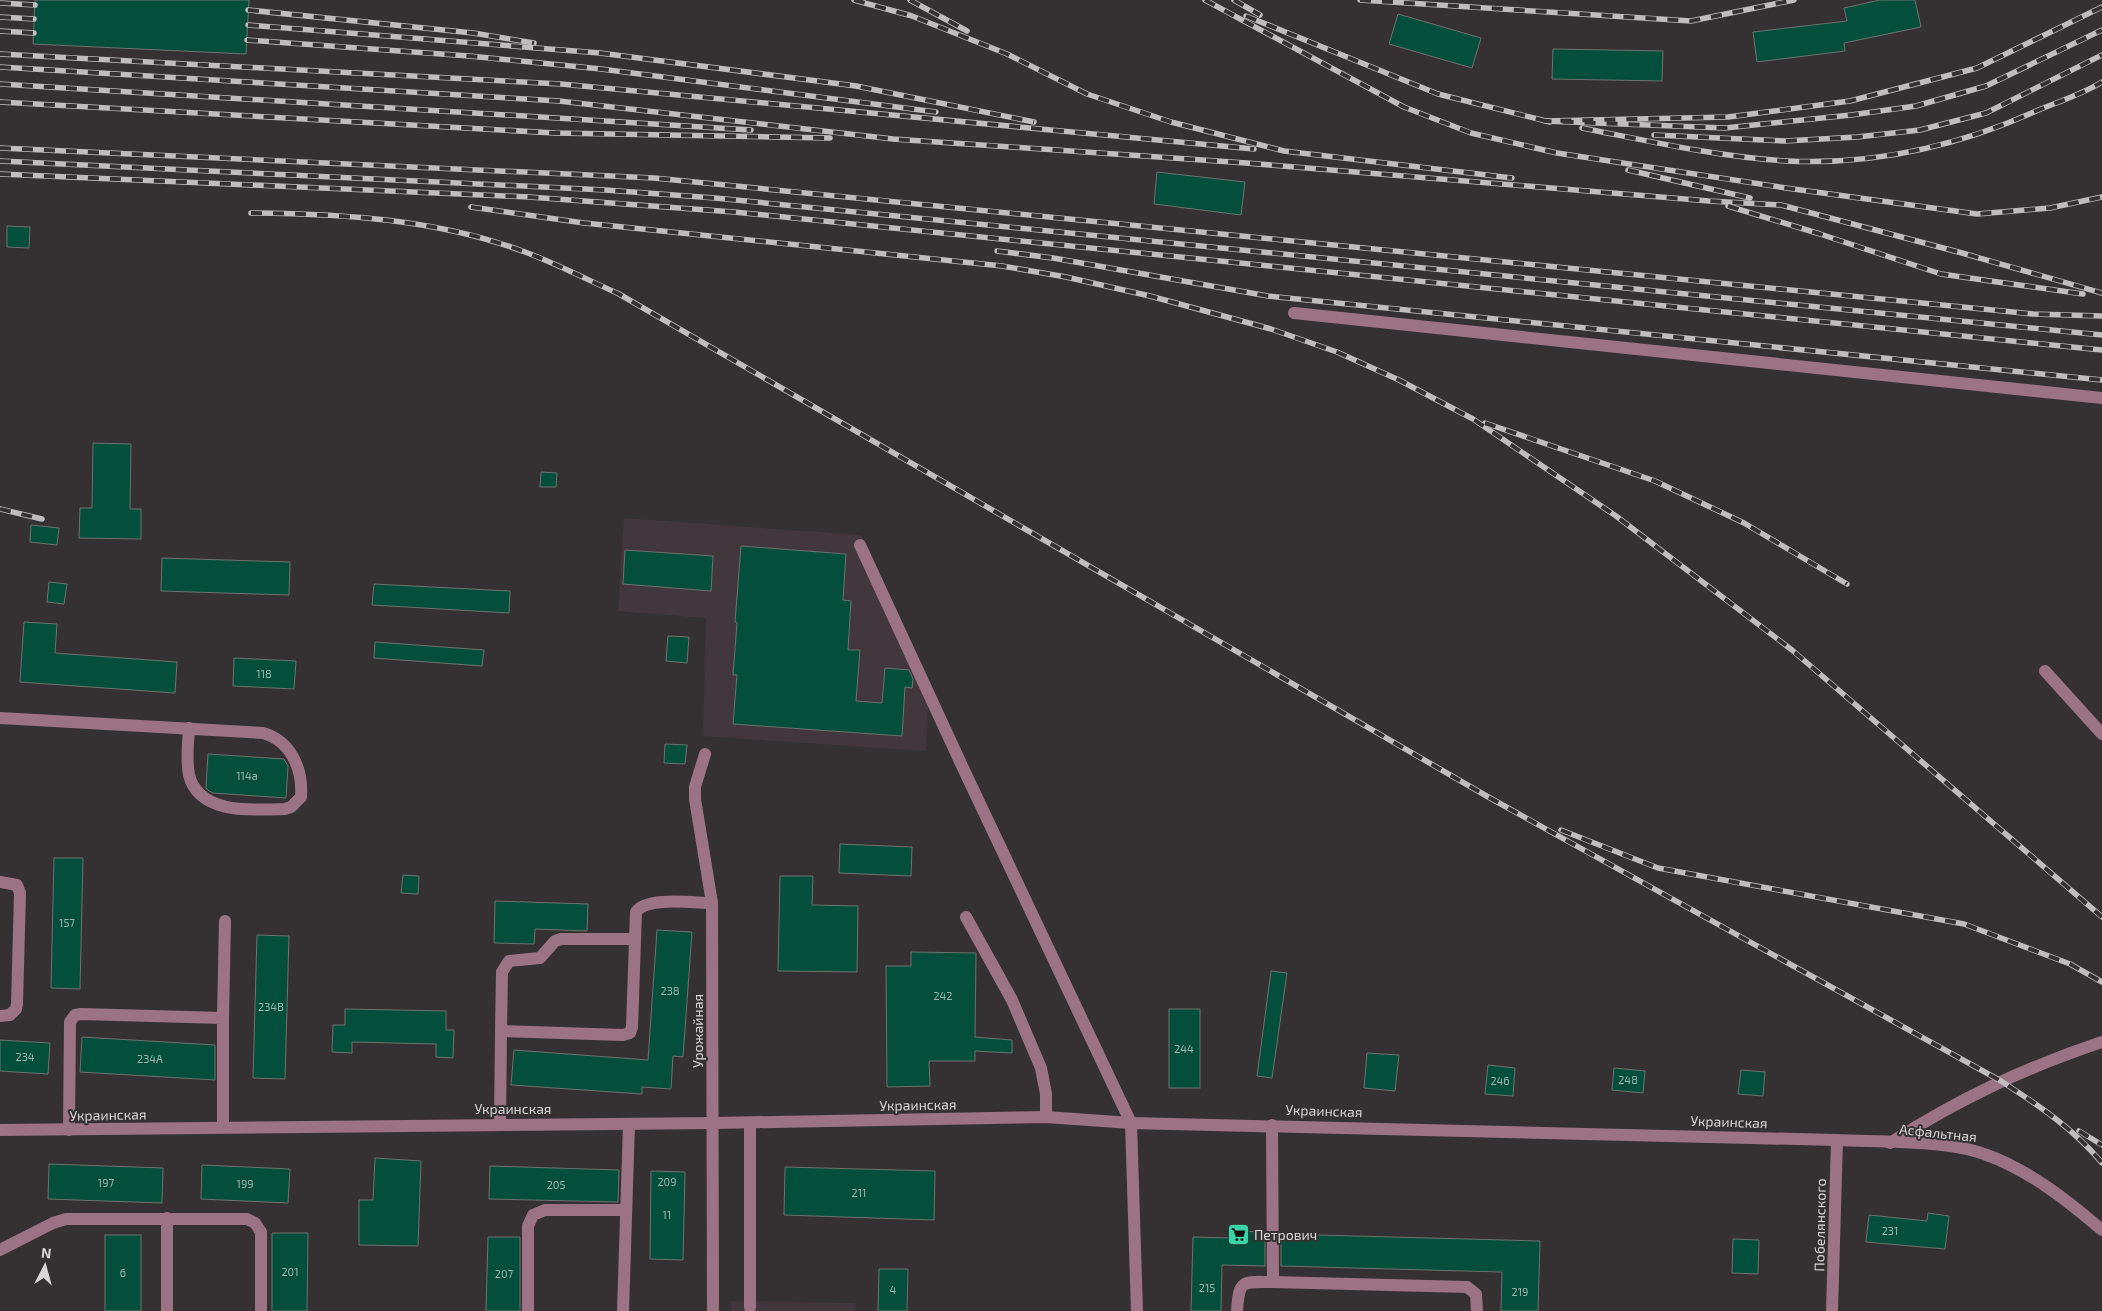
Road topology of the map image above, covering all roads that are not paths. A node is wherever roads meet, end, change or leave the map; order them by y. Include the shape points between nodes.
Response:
1 (1294, 313) dead end
2 (2102, 398) edge
3 (860, 545) dead end
4 (2045, 671) dead end
5 (0, 718) edge
6 (189, 728) junction
7 (2102, 734) edge
8 (705, 754) dead end
9 (0, 882) edge
10 (712, 903) junction
11 (966, 917) dead end
12 (225, 921) dead end
13 (634, 939) junction
14 (0, 1016) edge
15 (223, 1018) junction
16 (501, 1031) junction
17 (2102, 1042) edge
18 (1046, 1117) junction
19 (714, 1123) junction
20 (750, 1123) junction
21 (1131, 1123) junction
22 (500, 1124) junction
23 (629, 1124) junction
24 (1272, 1125) junction
25 (223, 1127) junction
26 (0, 1130) edge
27 (69, 1130) junction
28 (1837, 1140) junction
29 (1890, 1143) junction
30 (626, 1210) junction
31 (167, 1218) junction
32 (2102, 1230) edge
33 (0, 1250) edge
34 (1273, 1282) junction
35 (750, 1307) dead end
36 (167, 1311) edge
37 (261, 1311) edge
38 (528, 1311) edge
39 (623, 1311) edge
40 (713, 1311) edge
41 (1137, 1311) edge
42 (1237, 1311) edge
43 (1477, 1311) edge
44 (1832, 1311) edge

1 - 2 street
3 - 21 street
4 - 7 street
5 - 6 street
6 - 6 street via 273,736 289,750 296,763 302,786 300,797 286,809 219,806 208,801 194,788 189,776
8 - 10 street, Урожайная via 694,799
9 - 14 street via 14,883 20,893 17,1004 10,1016
10 - 13 street via 646,903 636,912
10 - 19 street, Урожайная
11 - 18 street via 1012,1000 1041,1068
12 - 15 street
13 - 16 street via 561,939 540,958 516,958 506,963 502,972
13 - 16 street via 630,1033
15 - 25 street
15 - 27 street via 76,1015 70,1026
16 - 22 street
17 - 29 street via 2001,1081 1938,1113
18 - 20 street, Украинская
18 - 21 street, Украинская
19 - 20 street, Украинская
19 - 23 street, Украинская
19 - 40 street, Урожайная
20 - 35 street
21 - 24 street, Украинская
21 - 41 street
22 - 23 street, Украинская
22 - 25 street, Украинская
23 - 30 street
24 - 28 street, Украинская
24 - 34 street
25 - 27 street, Украинская
26 - 27 street, Украинская
28 - 29 street, Асфальтная
28 - 44 street, Побелянского
29 - 32 street, Асфальтная via 1949,1146 1983,1153 2010,1165 2072,1204
30 - 38 street via 544,1210 533,1215 528,1226
30 - 39 street
31 - 33 street via 66,1219
31 - 36 street
31 - 37 street via 236,1218 255,1223 261,1232
34 - 42 street via 1247,1282 1242,1286 1238,1291
34 - 43 street via 1467,1287 1476,1294

